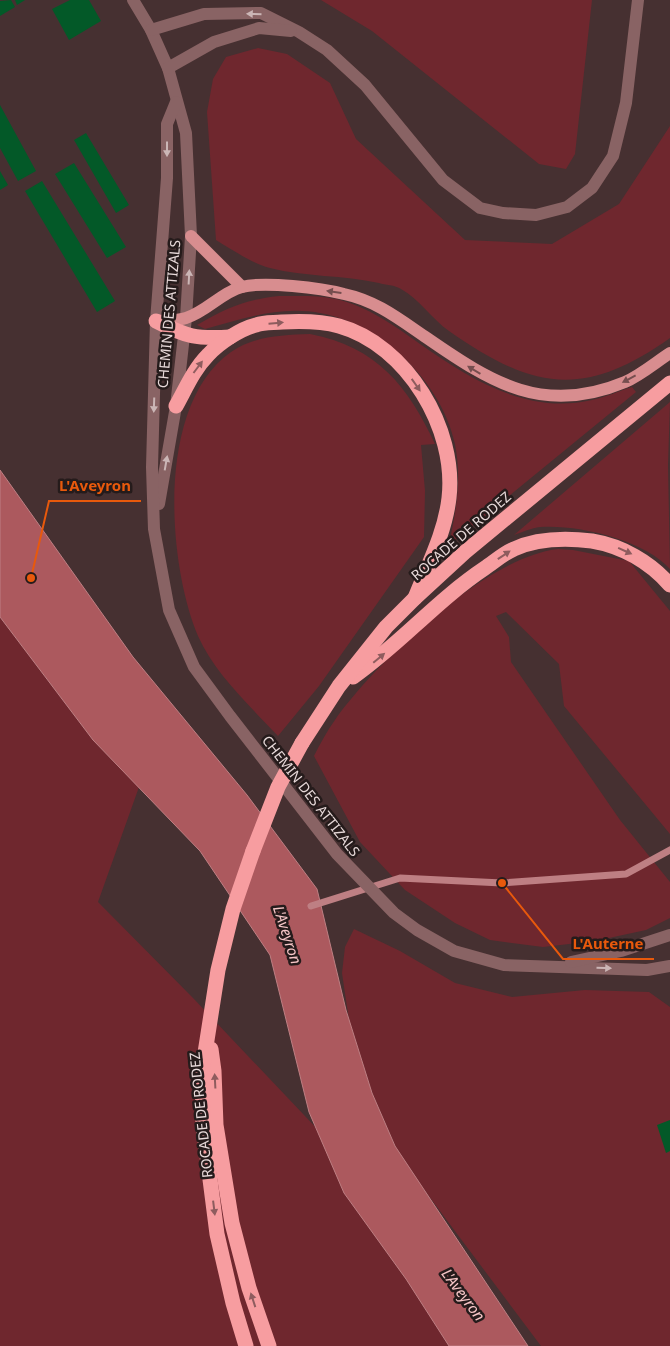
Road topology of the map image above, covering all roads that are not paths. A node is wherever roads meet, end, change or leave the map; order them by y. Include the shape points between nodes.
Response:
1 (133, 0) edge
2 (638, 0) edge
3 (151, 30) junction
4 (299, 32) junction
5 (168, 68) junction
6 (176, 102) junction
7 (191, 236) junction
8 (242, 286) junction
9 (186, 318) junction
10 (156, 321) junction
11 (184, 335) junction
12 (230, 337) junction
13 (670, 353) edge
14 (670, 383) edge
15 (176, 406) junction
16 (154, 528) junction
17 (670, 585) edge
18 (415, 598) junction
19 (339, 686) junction
20 (670, 935) edge
21 (556, 966) junction
22 (670, 966) edge
23 (210, 1125) junction
24 (246, 1346) edge
25 (268, 1346) edge

1 - 3 street, CHEMIN DES ATTIZALS
2 - 4 street via 626,103 613,156 592,188 567,207 536,215 480,208 442,180 365,85 327,50
4 -> 3 street via 261,13 204,14
3 - 5 street, CHEMIN DES ATTIZALS
4 - 5 street via 259,28 214,42
5 - 6 street, CHEMIN DES ATTIZALS
6 - 7 street, CHEMIN DES ATTIZALS via 186,133
6 -> 10 street, CHEMIN DES ATTIZALS via 167,124 167,178
7 - 8 main road
9 -> 7 street, CHEMIN DES ATTIZALS
8 - 9 main road
13 -> 8 main road via 627,381 601,390 575,395 546,395 514,389 491,380 380,305 344,294 286,285
9 - 10 main road
9 - 11 street, CHEMIN DES ATTIZALS
10 - 11 highway
10 -> 16 street, CHEMIN DES ATTIZALS via 152,467
11 - 12 highway
11 - 15 street, CHEMIN DES ATTIZALS
15 -> 12 highway via 208,354
12 -> 18 highway via 255,324 297,321 338,326 370,340 405,368 432,408 446,449 449,496 442,533
14 - 18 highway, ROCADE DE RODEZ via 465,552
16 -> 15 street, CHEMIN DES ATTIZALS
16 - 21 street, CHEMIN DES ATTIZALS via 169,610 194,666 337,854 394,913 454,951 504,965
19 -> 17 highway via 378,660 471,577 513,549 543,540 578,539 604,543 629,552 662,575
18 - 19 highway, ROCADE DE RODEZ via 386,627
19 - 23 highway, ROCADE DE RODEZ, bridge via 302,742 278,787 233,908 218,970 202,1072
20 - 21 street, CHEMIN DES ATTIZALS via 621,951
21 -> 22 street, CHEMIN DES ATTIZALS via 647,970
23 -> 24 highway, ROCADE DE RODEZ via 217,1234
25 -> 23 highway, ROCADE DE RODEZ via 249,1288

